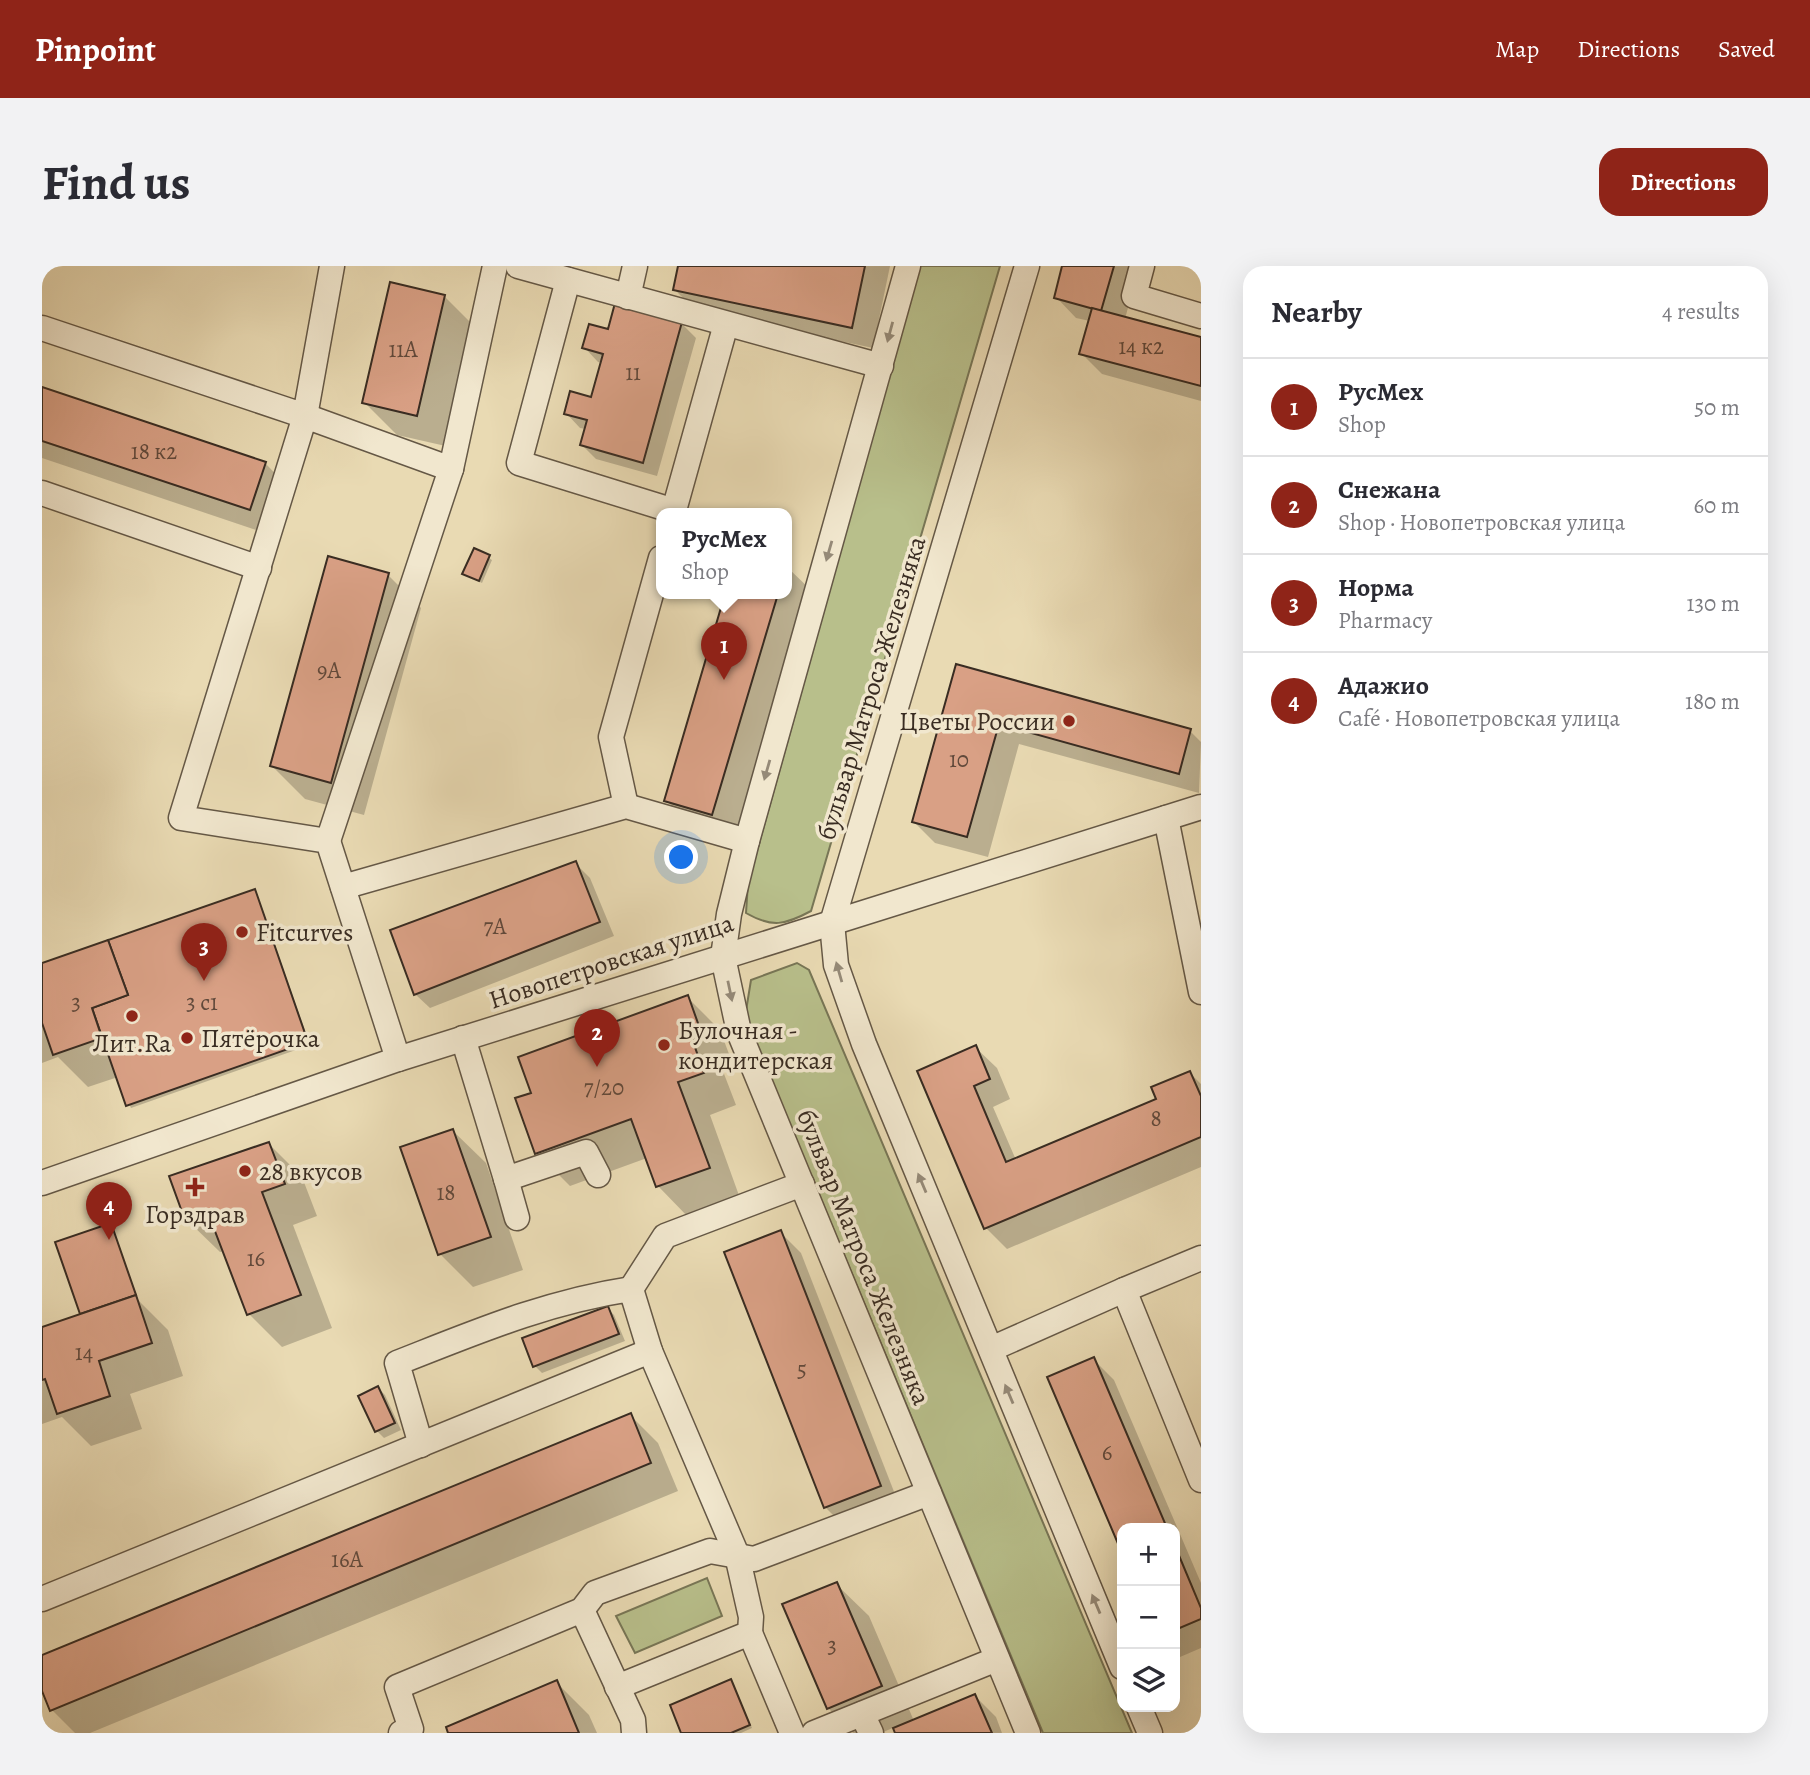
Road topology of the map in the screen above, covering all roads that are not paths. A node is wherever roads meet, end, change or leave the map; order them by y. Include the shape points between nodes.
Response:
1 (332, 266) edge
2 (495, 266) edge
3 (518, 266) edge
4 (635, 266) edge
5 (908, 266) edge
6 (1027, 266) edge
7 (1142, 266) edge
8 (568, 280) junction
9 (628, 297) junction
10 (1201, 316) edge
11 (726, 324) junction
12 (42, 328) edge
13 (881, 366) junction
14 (305, 416) junction
15 (451, 469) junction
16 (42, 493) edge
17 (661, 508) edge
18 (675, 508) edge
19 (259, 568) junction
20 (656, 576) edge
21 (625, 806) junction
22 (1201, 807) edge
23 (1166, 818) junction
24 (328, 841) junction
25 (747, 841) junction
26 (343, 887) junction
27 (832, 923) junction
28 (723, 957) junction
29 (1201, 992) edge
30 (463, 1038) junction
31 (398, 1059) junction
32 (598, 1175) dead end
33 (506, 1179) junction
34 (42, 1183) edge
35 (802, 1184) junction
36 (517, 1218) dead end
37 (1201, 1258) edge
38 (631, 1289) junction
39 (1124, 1290) junction
40 (990, 1349) junction
41 (650, 1351) junction
42 (421, 1445) junction
43 (1201, 1480) edge
44 (929, 1493) junction
45 (737, 1555) junction
46 (42, 1599) edge
47 (582, 1610) junction
48 (750, 1633) junction
49 (1117, 1655) edge
50 (997, 1659) junction
51 (617, 1687) junction
52 (1141, 1712) edge
53 (866, 1723) edge
54 (409, 1732) edge
55 (634, 1733) edge
56 (792, 1733) edge
57 (814, 1733) edge
58 (1028, 1733) edge
59 (1150, 1733) edge

1 - 14 street
2 - 15 street
3 - 8 street
4 - 9 street
5 -> 13 street, бульвар Матроса Железняка
6 - 27 street, бульвар Матроса Железняка
7 - 10 street via 1134,296
8 - 9 street
8 - 17 street via 519,463
9 - 11 street
11 - 13 street
11 - 18 street
12 - 14 street
13 -> 25 street, бульвар Матроса Железняка
14 - 15 street
14 - 19 street
15 - 24 street
16 - 19 street
19 - 24 street via 181,818
20 - 21 street via 611,737
21 - 25 street
21 - 26 street
22 - 23 street, Новопетровская улица
23 - 27 street, Новопетровская улица
23 - 29 street
24 - 26 street
25 - 28 street, бульвар Матроса Железняка
26 - 31 street
27 - 28 street, Новопетровская улица
40 -> 27 street, бульвар Матроса Железняка via 864,1044 836,965
28 - 30 street, Новопетровская улица
28 -> 35 street, бульвар Матроса Железняка via 739,1032
30 - 31 street, Новопетровская улица
30 - 33 street
31 - 34 street, Новопетровская улица
32 - 33 street via 586,1152
33 - 36 street
35 - 38 street via 665,1236
35 - 44 street, бульвар Матроса Железняка
37 - 39 street
38 - 41 street
38 - 42 street via 522,1314 397,1363
39 - 40 street
39 - 43 street
49 -> 40 street, бульвар Матроса Железняка
41 - 42 street
41 - 45 street
42 - 46 street
44 - 45 street via 754,1559
44 - 50 street, бульвар Матроса Железняка
45 - 47 street via 710,1550 595,1593
45 - 48 street via 751,1617
47 - 51 street
47 - 54 street via 397,1688
48 - 51 street
48 - 56 street
50 - 53 street
50 - 58 street, бульвар Матроса Железняка
51 - 55 street via 633,1720
52 - 59 street
53 - 57 street

